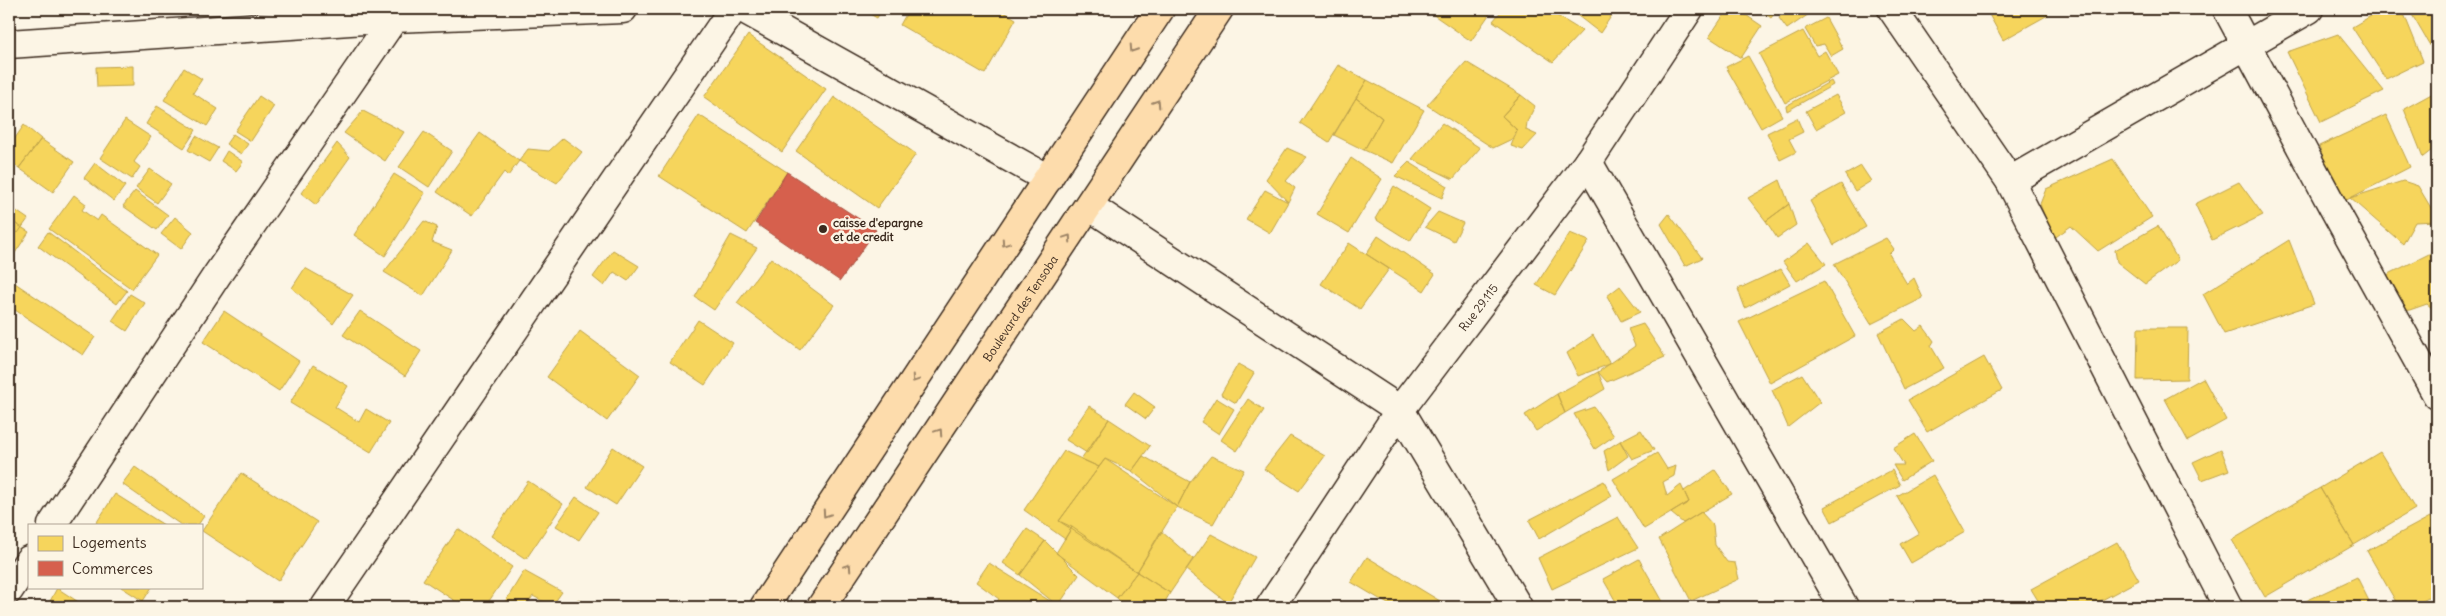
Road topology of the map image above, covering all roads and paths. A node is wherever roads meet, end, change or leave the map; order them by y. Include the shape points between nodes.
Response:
1 (623, 9) edge
2 (733, 9) edge
3 (744, 9) edge
4 (1160, 9) edge
5 (1219, 9) edge
6 (1689, 9) edge
7 (1892, 9) edge
8 (2227, 9) edge
9 (2309, 9) edge
10 (394, 18) junction
11 (9, 44) edge
12 (2247, 44) junction
13 (1588, 162) junction
14 (1048, 179) junction
15 (2010, 181) junction
16 (1089, 206) junction
17 (2437, 395) edge
18 (1400, 410) junction
19 (53, 524) edge
20 (28, 562) edge
21 (9, 590) edge
22 (325, 607) edge
23 (764, 607) edge
24 (821, 607) edge
25 (1270, 607) edge
26 (1518, 607) edge
27 (1844, 607) edge
28 (2228, 607) edge

1 - 10 street
2 - 22 street
3 - 14 street
4 -> 14 main road
16 -> 5 main road, Boulevard des Tensoba
6 - 13 street, Rue 29.115
7 - 15 street
8 - 12 street
9 - 12 street
10 - 11 street
10 - 19 street via 217,275
12 - 15 street
12 - 17 street via 2332,207
13 - 18 street, Rue 29.115
13 - 27 street
14 -> 23 main road
15 - 28 street
16 - 18 street
24 -> 16 main road, Boulevard des Tensoba
18 - 25 street, Rue 29.115
18 - 26 street
20 - 21 street

